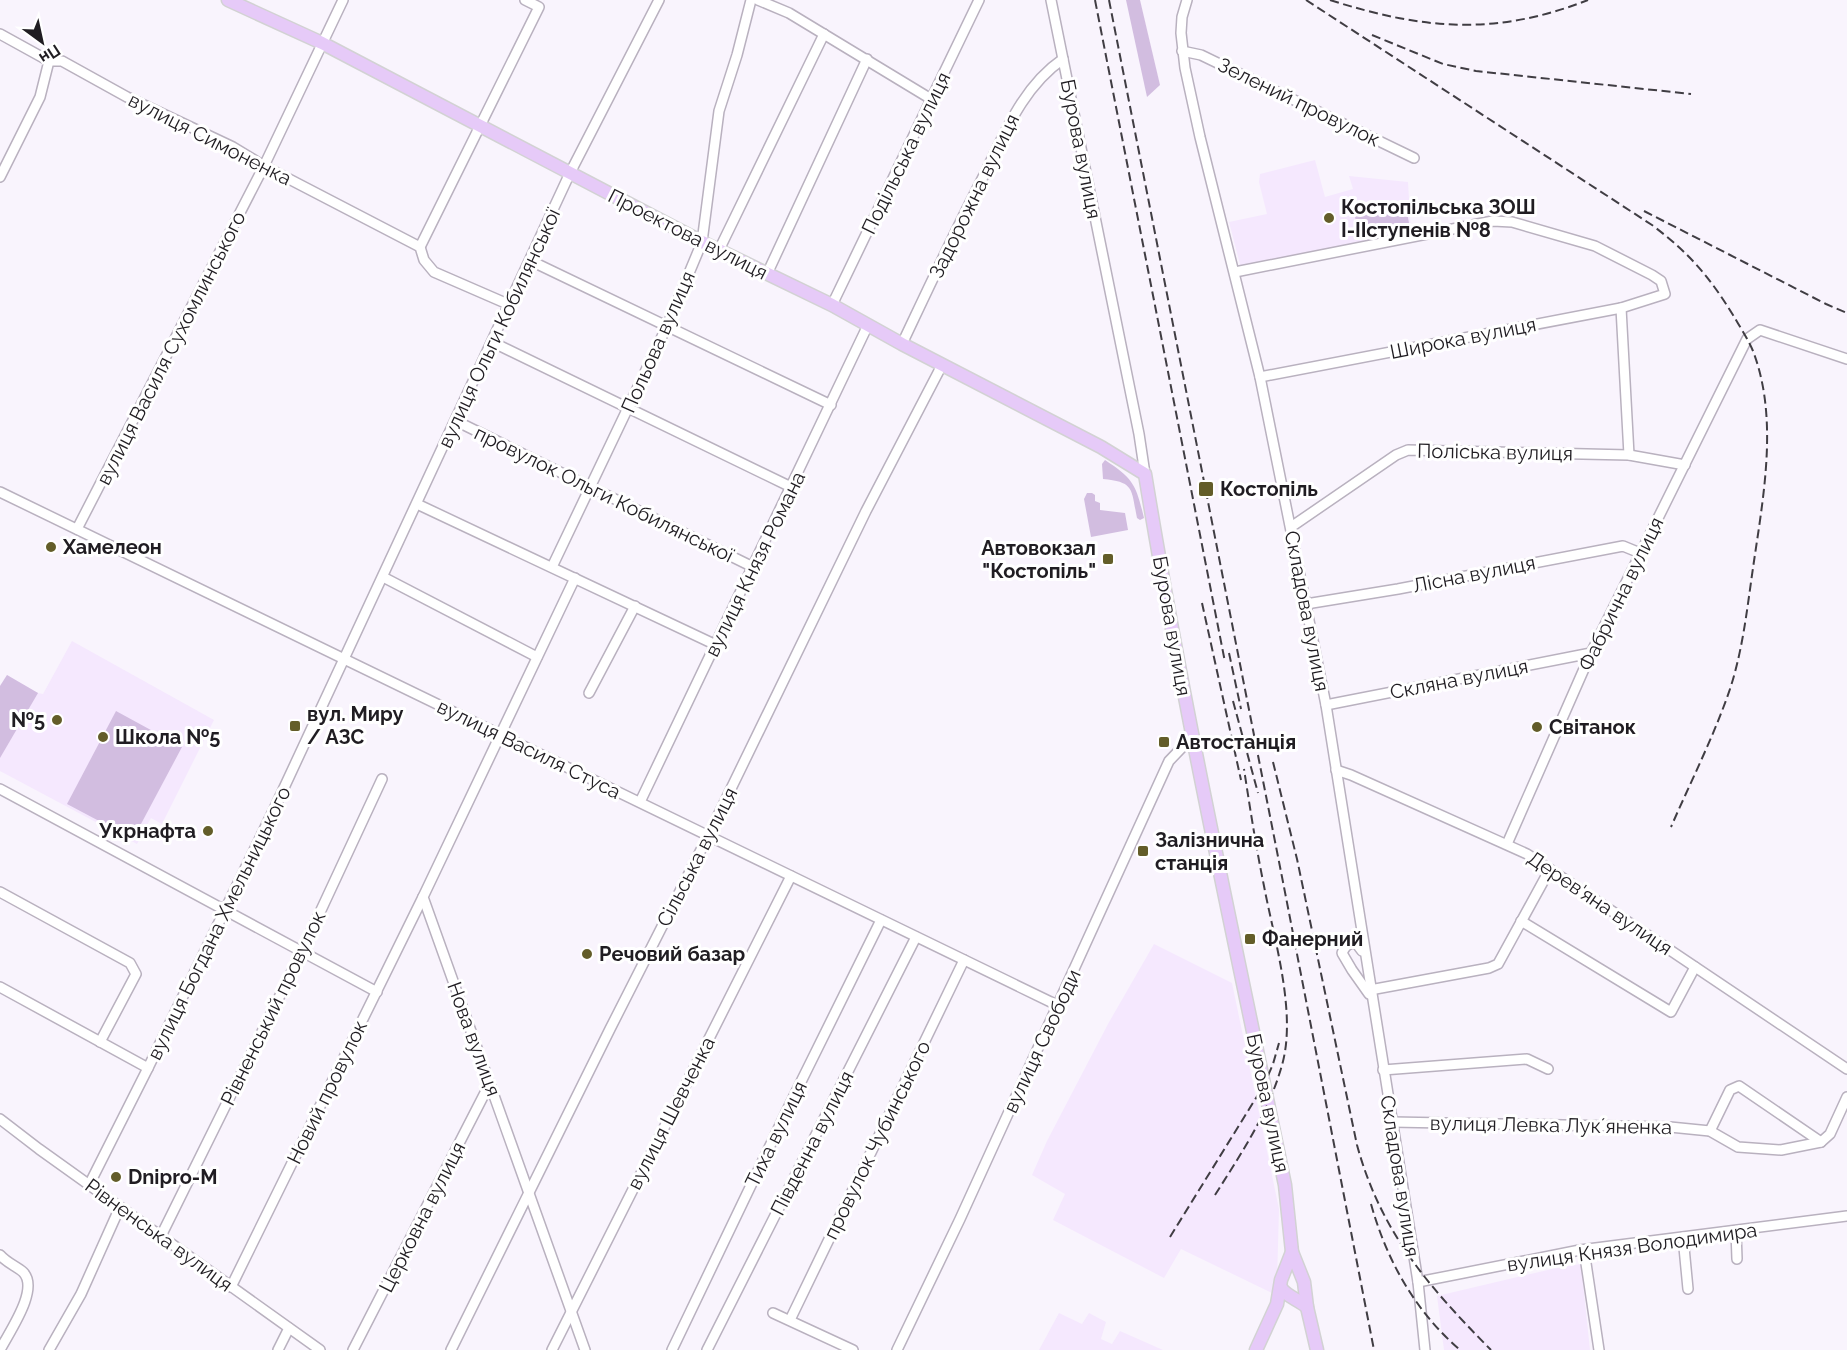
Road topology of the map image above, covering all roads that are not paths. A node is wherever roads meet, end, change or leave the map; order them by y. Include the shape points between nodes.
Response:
1 (228, 0) edge
2 (343, 0) edge
3 (525, 0) edge
4 (658, 0) edge
5 (751, 0) edge
6 (758, 0) edge
7 (979, 0) edge
8 (1051, 0) edge
9 (1187, 0) edge
10 (0, 34) edge
11 (824, 34) junction
12 (322, 43) junction
13 (1182, 51) junction
14 (867, 59) junction
15 (1063, 59) junction
16 (50, 61) junction
17 (931, 99) junction
18 (481, 128) junction
19 (1414, 158) dead end
20 (264, 166) junction
21 (570, 173) junction
22 (0, 177) edge
23 (702, 242) junction
24 (420, 247) junction
25 (719, 250) junction
26 (531, 261) junction
27 (1235, 273) junction
28 (767, 274) junction
29 (510, 305) junction
30 (832, 305) junction
31 (1621, 308) junction
32 (868, 325) junction
33 (668, 326) junction
34 (492, 342) junction
35 (902, 344) junction
36 (1847, 359) edge
37 (942, 365) junction
38 (1260, 377) junction
39 (831, 405) junction
40 (628, 408) junction
41 (456, 421) junction
42 (1629, 455) junction
43 (1685, 465) junction
44 (1145, 474) junction
45 (590, 487) junction
46 (791, 487) junction
47 (0, 492) edge
48 (417, 504) junction
49 (1291, 527) junction
50 (77, 529) junction
51 (1640, 553) junction
52 (552, 567) junction
53 (753, 567) junction
54 (383, 577) junction
55 (575, 578) junction
56 (1306, 604) junction
57 (635, 606) junction
58 (716, 645) junction
59 (1591, 652) junction
60 (537, 657) junction
61 (345, 659) junction
62 (590, 693) dead end
63 (1326, 705) junction
64 (500, 735) junction
65 (1192, 737) junction
66 (1336, 770) junction
67 (382, 779) dead end
68 (0, 789) edge
69 (640, 802) junction
70 (708, 836) junction
71 (1507, 844) junction
72 (1550, 869) junction
73 (791, 876) junction
74 (0, 892) edge
75 (423, 897) junction
76 (225, 909) junction
77 (881, 920) junction
78 (1521, 921) junction
79 (916, 937) junction
80 (302, 951) junction
81 (1365, 959) junction
82 (964, 960) junction
83 (1695, 967) junction
84 (0, 987) edge
85 (377, 992) junction
86 (1371, 994) junction
87 (1059, 1006) junction
88 (100, 1042) junction
89 (148, 1068) junction
90 (1847, 1068) edge
91 (1548, 1069) dead end
92 (1383, 1070) junction
93 (490, 1083) junction
94 (1847, 1097) edge
95 (0, 1119) edge
96 (1392, 1122) junction
97 (1710, 1131) junction
98 (1821, 1142) junction
99 (89, 1185) junction
100 (529, 1191) junction
101 (120, 1207) junction
102 (1847, 1216) edge
103 (1736, 1231) junction
104 (160, 1236) junction
105 (1683, 1237) junction
106 (1584, 1250) junction
107 (1292, 1252) junction
108 (0, 1256) edge
109 (1737, 1259) dead end
110 (1303, 1282) junction
111 (1418, 1282) junction
112 (231, 1287) junction
113 (1286, 1289) junction
114 (1688, 1289) dead end
115 (1307, 1307) junction
116 (572, 1310) junction
117 (773, 1313) dead end
118 (790, 1320) junction
119 (289, 1328) junction
120 (0, 1350) edge
121 (49, 1350) edge
122 (278, 1350) edge
123 (320, 1350) edge
124 (353, 1350) edge
125 (452, 1350) edge
126 (552, 1350) edge
127 (585, 1350) edge
128 (672, 1350) edge
129 (707, 1350) edge
130 (853, 1350) edge
131 (897, 1350) edge
132 (1256, 1350) edge
133 (1317, 1350) edge
134 (1425, 1350) edge
135 (1599, 1350) edge

1 - 12 main road, Проектова вулиця
2 - 12 street, вулиця Василя Сухомлинського
3 - 18 street via 539,7
4 - 21 street, вулиця Ольги Кобилянської
5 - 23 street, Польова вулиця via 719,111
6 - 11 street
7 - 17 street, Подільська вулиця
8 - 15 street, Бурова вулиця
9 - 13 street, Складова вулиця via 1182,17
10 - 16 street, вулиця Симоненка
11 - 14 street
11 - 25 street
12 - 18 main road, Проектова вулиця
12 - 20 street, вулиця Василя Сухомлинського
13 - 19 street, Зелений провулок via 1201,55
13 - 27 street, Складова вулиця
14 - 17 street
14 - 28 street
15 - 35 street, Задорожна вулиця via 1046,70 1020,103
15 - 44 street, Бурова вулиця
16 - 20 street, вулиця Симоненка via 62,61
16 - 22 street via 40,97
17 - 30 street, Подільська вулиця
18 - 21 main road, Проектова вулиця
18 - 24 street
20 - 24 street, вулиця Симоненка
20 - 50 street, вулиця Василя Сухомлинського
21 - 23 main road, Проектова вулиця
21 - 26 street, вулиця Ольги Кобилянської
23 - 25 main road, Проектова вулиця
23 - 33 street, Польова вулиця
24 - 29 street via 434,272
25 - 28 main road, Проектова вулиця
26 - 29 street, вулиця Ольги Кобилянської
26 - 33 street
27 - 31 street, Широка вулиця via 1493,220 1595,246 1661,281 1665,294
27 - 38 street, Складова вулиця
28 - 30 main road, Проектова вулиця
29 - 34 street, вулиця Ольги Кобилянської
30 - 32 main road, Проектова вулиця
31 - 38 street, Широка вулиця
31 - 42 street
32 - 35 main road, Проектова вулиця
32 - 39 street, вулиця Князя Романа
33 - 39 street
33 - 40 street, Польова вулиця
34 - 40 street
34 - 41 street, вулиця Ольги Кобилянської
35 - 37 main road, Проектова вулиця
36 - 43 street, Фабрична вулиця via 1760,330 1742,347
37 - 44 main road, Проектова вулиця
37 - 70 street, Сільська вулиця via 866,511
38 - 49 street, Складова вулиця
39 - 46 street, вулиця Князя Романа
40 - 45 street, Польова вулиця
40 - 46 street
41 - 45 street, провулок Ольги Кобилянської
41 - 48 street, вулиця Ольги Кобилянської
42 - 43 street, Поліська вулиця
42 - 49 street, Поліська вулиця via 1408,450
43 - 51 street, Фабрична вулиця
44 - 65 main road, Бурова вулиця
45 - 52 street, Польова вулиця
45 - 53 street, провулок Ольги Кобилянської
46 - 53 street, вулиця Князя Романа
47 - 50 street, вулиця Василя Стуса
48 - 52 street
48 - 54 street, вулиця Ольги Кобилянської
49 - 56 street, Складова вулиця
50 - 61 street, вулиця Василя Стуса
51 - 56 street, Лісна вулиця via 1623,546
51 - 59 street, Фабрична вулиця
52 - 55 street
53 - 58 street, вулиця Князя Романа
54 - 60 street
54 - 61 street, вулиця Ольги Кобилянської
55 - 57 street
55 - 60 street
56 - 63 street, Складова вулиця
57 - 58 street
57 - 62 street
58 - 69 street, вулиця Князя Романа
59 - 63 street, Скляна вулиця
59 - 71 street, Фабрична вулиця
60 - 64 street
61 - 64 street, вулиця Василя Стуса
61 - 76 street, вулиця Богдана Хмельницького
63 - 66 street, Складова вулиця
64 - 69 street, вулиця Василя Стуса
64 - 75 street
65 - 87 street, вулиця Свободи via 1169,760
65 - 107 main road, Бурова вулиця via 1285,1185
66 - 71 street, Дерев'яна вулиця
66 - 81 street, Складова вулиця
67 - 80 street, Рівненський провулок
68 - 76 street
69 - 70 street, вулиця Василя Стуса
70 - 73 street, вулиця Василя Стуса
70 - 100 street, Сільська вулиця
71 - 72 street, Дерев'яна вулиця
72 - 78 street
72 - 83 street, Дерев'яна вулиця
73 - 77 street, вулиця Василя Стуса
73 - 116 street, вулиця Шевченка
74 - 88 street via 130,963 136,974
75 - 85 street, Новий провулок
75 - 93 street, Нова вулиця
76 - 80 street
76 - 89 street, вулиця Богдана Хмельницького
77 - 79 street, вулиця Василя Стуса
77 - 128 street, Тиха вулиця
78 - 83 street via 1671,1012
78 - 86 street via 1498,963 1489,968
79 - 82 street, вулиця Василя Стуса
79 - 129 street, Південна вулиця
80 - 85 street
80 - 104 street, Рівненський провулок
81 - 86 street, Складова вулиця
81 - 86 street via 1356,943 1350,943 1342,953
82 - 87 street, вулиця Василя Стуса
82 - 118 street, провулок Чубинського
83 - 90 street, Дерев'яна вулиця
84 - 88 street
85 - 112 street, Новий провулок
86 - 92 street, Складова вулиця
87 - 131 street, вулиця Свободи
88 - 89 street
89 - 99 street, вулиця Богдана Хмельницького
91 - 92 street, Складова вулиця via 1527,1059
92 - 96 street, Складова вулиця
93 - 100 street, Нова вулиця
93 - 124 street, Церковна вулиця
94 - 98 street via 1830,1134
95 - 99 street, Рівненська вулиця
96 - 97 street, вулиця Левка Лукʼяненка
96 - 111 street, Складова вулиця
97 - 98 street via 1738,1148 1781,1150
97 - 98 street via 1730,1090 1739,1086
99 - 101 street, Рівненська вулиця
100 - 116 street, Нова вулиця
100 - 125 street, Сільська вулиця
101 - 104 street, Рівненська вулиця
101 - 121 street via 81,1293
102 - 103 street, вулиця Князя Володимира
103 - 105 street, вулиця Князя Володимира
103 - 109 street
104 - 112 street, Рівненська вулиця
105 - 106 street, вулиця Князя Володимира
105 - 114 street
106 - 111 street, вулиця Князя Володимира
106 - 135 street
107 - 110 main road
107 - 113 main road
108 - 120 street via 28,1279 29,1290
110 - 113 main road via 1300,1293
110 - 113 main road via 1293,1272
110 - 115 main road
111 - 134 street, Складова вулиця
112 - 119 street, Рівненська вулиця
113 - 115 main road
113 - 132 main road
115 - 133 main road
116 - 126 street, вулиця Шевченка
116 - 127 street, Нова вулиця
117 - 118 street
118 - 130 street
119 - 122 street
119 - 123 street, Рівненська вулиця

